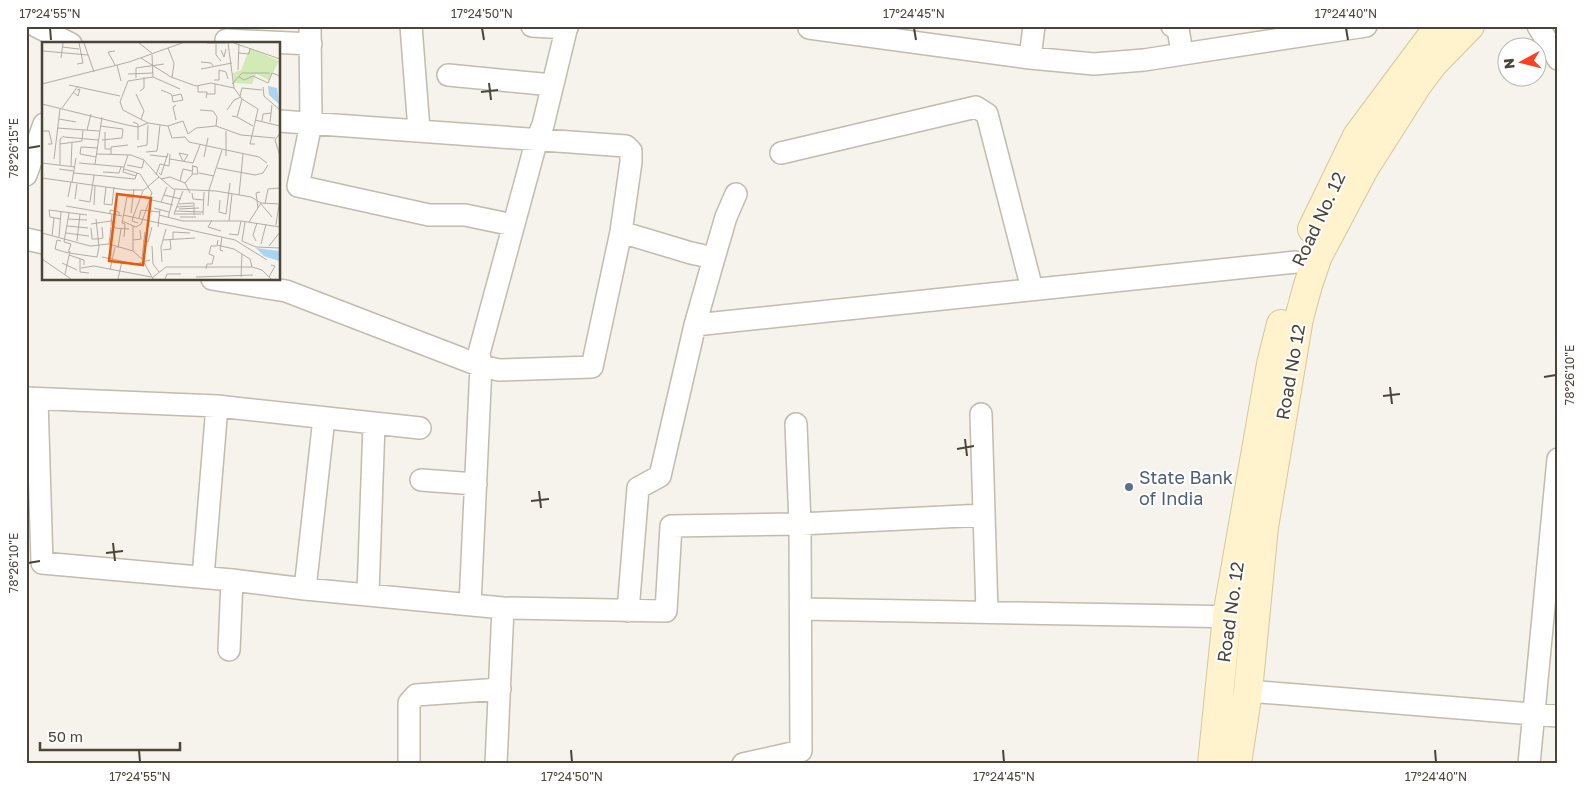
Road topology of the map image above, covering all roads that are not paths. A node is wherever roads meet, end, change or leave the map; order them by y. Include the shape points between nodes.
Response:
1 (36, 26) edge
2 (411, 26) edge
3 (532, 26) edge
4 (1034, 26) edge
5 (1172, 26) edge
6 (1366, 26) edge
7 (1439, 26) edge
8 (1470, 26) edge
9 (1538, 26) edge
10 (567, 27) edge
11 (809, 28) dead end
12 (310, 35) edge
13 (226, 40) dead end
14 (66, 42) edge
15 (1182, 54) junction
16 (1030, 58) junction
17 (1558, 59) edge
18 (448, 75) dead end
19 (552, 85) junction
20 (280, 121) edge
21 (311, 124) junction
22 (42, 130) edge
23 (419, 130) junction
24 (537, 139) junction
25 (781, 153) dead end
26 (26, 175) edge
27 (736, 194) dead end
28 (513, 225) junction
29 (621, 232) junction
30 (26, 239) edge
31 (42, 243) edge
32 (714, 258) junction
33 (1296, 262) junction
34 (218, 280) edge
35 (1032, 289) junction
36 (695, 325) junction
37 (481, 366) junction
38 (31, 398) edge
39 (217, 406) junction
40 (981, 414) dead end
41 (324, 418) junction
42 (374, 424) junction
43 (796, 424) dead end
44 (420, 428) dead end
45 (1558, 459) edge
46 (421, 480) dead end
47 (476, 484) junction
48 (1556, 492) edge
49 (984, 515) junction
50 (800, 524) junction
51 (203, 577) junction
52 (232, 580) junction
53 (304, 589) junction
54 (368, 594) junction
55 (470, 605) junction
56 (504, 608) junction
57 (801, 608) junction
58 (628, 612) junction
59 (987, 612) junction
60 (1227, 616) junction
61 (1255, 617) junction
62 (229, 650) dead end
63 (500, 689) junction
64 (1248, 691) junction
65 (1533, 714) junction
66 (1558, 716) edge
67 (409, 764) edge
68 (496, 764) edge
69 (743, 764) edge
70 (1212, 764) edge
71 (1237, 764) edge
72 (1529, 764) edge

1 - 14 street
2 - 23 street
3 - 10 street
4 - 16 street
5 - 15 street via 1178,28
6 - 15 street
7 - 33 main road, Road No. 12 via 1357,136
8 - 61 main road, Road No 12 via 1418,84 1364,169 1318,256 1299,318 1287,383 1264,527
9 - 17 street
10 - 19 street
11 - 16 street
12 - 13 street
12 - 21 street
15 - 16 street via 1094,64
18 - 19 street
19 - 24 street
20 - 21 street
21 - 23 street
21 - 28 street via 298,186 429,214 465,215
22 - 26 street
23 - 24 street
24 - 28 street
24 - 29 street via 626,146 631,151
25 - 35 street via 976,106 988,114
27 - 32 street
28 - 37 street via 479,353
29 - 32 street
29 - 37 street via 592,366 499,370
30 - 31 street
32 - 36 street
33 - 35 street
33 - 60 main road, Road No. 12 via 1271,364
34 - 37 street via 286,291
35 - 36 street
36 - 58 street via 660,476 638,488
37 - 47 street
38 - 39 street
38 - 51 street via 42,562
39 - 41 street
39 - 51 street
40 - 49 street
41 - 42 street
41 - 53 street
42 - 44 street
42 - 54 street
43 - 50 street
45 - 48 street
46 - 47 street
47 - 55 street
48 - 65 street
49 - 50 street
49 - 59 street
50 - 57 street
50 - 58 street via 671,526 666,611
51 - 52 street
52 - 53 street
52 - 62 street
53 - 54 street
54 - 55 street
55 - 56 street
56 - 58 street
56 - 63 street
57 - 59 street
57 - 69 street via 801,751
59 - 60 street
60 - 61 street
60 - 70 main road, Road No. 12
61 - 64 main road, Road No 12
63 - 67 street via 416,695 409,703
63 - 68 street
64 - 65 street
64 - 71 main road, Road No 12
65 - 66 street
65 - 72 street

